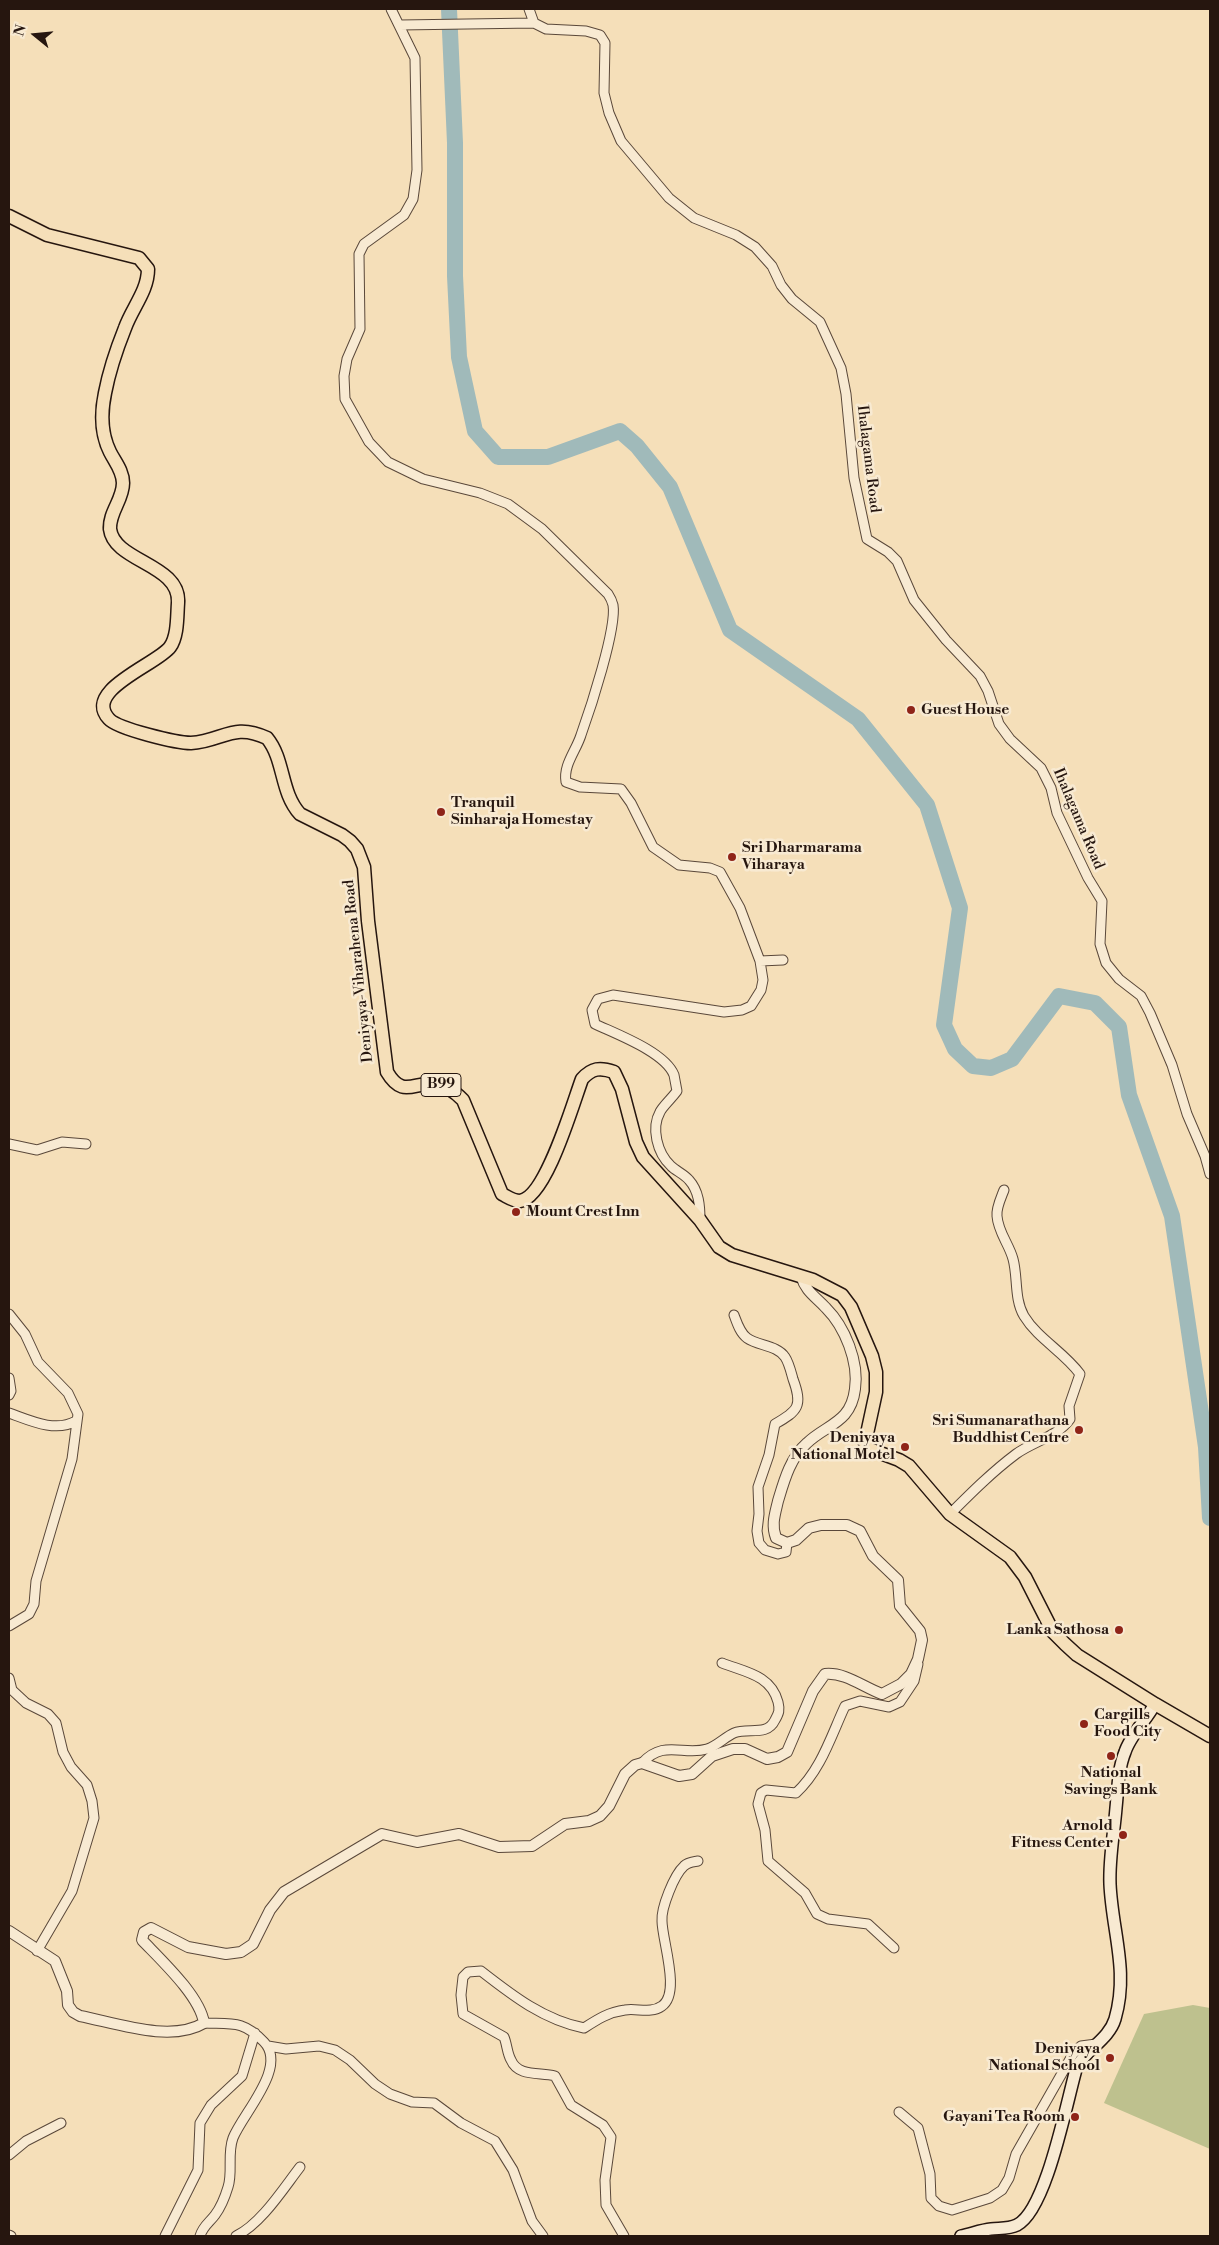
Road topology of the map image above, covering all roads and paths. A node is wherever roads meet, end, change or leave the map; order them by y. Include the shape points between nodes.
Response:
1 (391, 9) edge
2 (529, 9) edge
3 (534, 23) junction
4 (400, 25) junction
5 (9, 216) edge
6 (784, 960) dead end
7 (760, 962) junction
8 (9, 1144) edge
9 (86, 1144) dead end
10 (1210, 1174) edge
11 (1004, 1190) dead end
12 (700, 1220) junction
13 (801, 1276) junction
14 (9, 1314) edge
15 (734, 1315) dead end
16 (9, 1378) edge
17 (9, 1395) edge
18 (9, 1413) edge
19 (76, 1421) junction
20 (950, 1514) junction
21 (786, 1543) junction
22 (9, 1626) edge
23 (918, 1659) junction
24 (722, 1663) dead end
25 (9, 1678) edge
26 (1155, 1704) junction
27 (1210, 1736) edge
28 (642, 1763) junction
29 (698, 1860) dead end
30 (9, 1931) edge
31 (894, 1948) dead end
32 (36, 1950) junction
33 (204, 2023) junction
34 (255, 2033) junction
35 (1096, 2044) junction
36 (268, 2046) junction
37 (899, 2112) dead end
38 (60, 2123) dead end
39 (9, 2156) edge
40 (300, 2167) dead end
41 (166, 2236) edge
42 (200, 2236) edge
43 (236, 2236) edge
44 (543, 2236) edge
45 (624, 2236) edge
46 (961, 2236) edge

1 - 4 street
2 - 3 street
3 - 4 street, Ihalagama Road
3 - 10 street, Ihalagama Road via 546,29 600,35 605,42 604,93 621,141 669,198 694,218 736,235 755,247 772,266 780,285 820,322 841,368 854,478 867,539 897,561 914,600 980,676 999,724 1041,768 1052,788 1061,821 1102,901 1100,944 1106,963 1141,996 1150,1013
4 - 7 street via 415,58 416,179 413,199 404,216 364,244 359,254 360,329 347,359 345,399 369,442 388,462 423,479 480,493 508,504 542,529 608,594 613,614 607,646 581,736 564,772 566,782 580,787 621,788 653,847 662,855 679,865 720,872 740,908
5 - 12 main road, Deniyaya-Viharahena Road / B99 via 47,235 138,258 148,269 146,283 125,328 105,393 105,437 121,470 123,483 110,519 110,532 123,549 172,582 179,601 170,647 111,689 104,706 108,719 127,730 186,742 200,742 241,730 267,738 276,752 287,795 295,808 300,814 342,835 357,849 361,858 387,1072 401,1087 435,1084 455,1092 463,1100 502,1194 520,1201 535,1191 553,1159 582,1079 598,1068 614,1072 618,1078 643,1157
6 - 7 street
7 - 12 street via 763,980 760,990 751,1006 742,1010 724,1012 613,995 598,999 592,1010 594,1024 660,1058 674,1074 676,1091 660,1110 656,1124 657,1143 669,1165 690,1180 700,1201
8 - 9 street via 37,1150 62,1142
11 - 20 street via 996,1215 1013,1258 1024,1315 1080,1374 1069,1406 1070,1419 1063,1429 1018,1453 975,1488
12 - 13 main road, Deniyaya-Viharahena Road / B99 via 719,1247 732,1255
13 - 20 main road, Deniyaya-Viharahena Road / B99 via 834,1289 846,1300 872,1356 877,1380 865,1443 867,1448 909,1466
13 - 21 street via 805,1288 828,1310 848,1341 854,1362 855,1389 846,1414 807,1443 784,1480 773,1530 776,1538
14 - 19 street via 25,1334 38,1362 68,1393 78,1414
15 - 21 street via 747,1338 785,1357 798,1394 794,1414 775,1424 758,1487 759,1543 765,1550 778,1554 786,1552
16 - 17 street
18 - 19 street via 42,1425 68,1425
19 - 22 street via 72,1459 36,1581 34,1604 29,1614
20 - 26 main road, Deniyaya-Viharahena Road / B99 via 1018,1565 1053,1632 1065,1644
21 - 23 street via 821,1524 847,1525 860,1531 873,1556 898,1580 900,1606 920,1631 922,1640
23 - 28 street via 911,1674 882,1694 835,1673 825,1674 813,1691 787,1752 778,1757 767,1759 745,1749 734,1749 712,1756 692,1774 679,1776
23 - 31 street via 914,1681 900,1702 889,1707 860,1701 845,1706 819,1764 805,1784 796,1793 766,1790 761,1793 758,1804 768,1861 805,1893 817,1914 828,1919 868,1924
24 - 28 street via 761,1678 775,1690 780,1710 773,1725 766,1730 736,1732 707,1749 661,1750
25 - 32 street via 12,1690 56,1723 63,1752 87,1785 94,1818 72,1891
26 - 27 main road, Deniyaya-Viharahena Road / B99
26 - 35 main road via 1130,1740 1122,1760 1110,1869 1120,1990 1115,2020
28 - 33 street via 626,1774 600,1816 565,1824 532,1846 499,1847 460,1834 417,1842 382,1834 284,1892 270,1910 253,1944 241,1952 226,1954 188,1947 151,1928 144,1932 142,1940 171,1969 202,2012
29 - 45 street via 686,1864 675,1876 661,1920 670,1976 669,1996 663,2006 605,2014 584,2028 566,2024 524,2004 481,1971 468,1972 463,1977 462,2014 504,2037 510,2060 522,2072 554,2076 571,2104 603,2125 611,2137 605,2180 606,2205
30 - 32 street
32 - 33 street via 55,1961 67,1992 68,2005 80,2016 164,2033 193,2030
33 - 34 street via 239,2024
34 - 36 street
34 - 41 street via 242,2076 211,2105 200,2123 198,2170
35 - 37 street via 1081,2046 1073,2054 1016,2154 1006,2184 990,2198 952,2210 939,2206 931,2198 930,2174 918,2128
35 - 46 main road via 1077,2066 1044,2183 1027,2217 1018,2225
36 - 42 street via 271,2058 269,2075 234,2137 230,2149 229,2184 222,2204 203,2227
36 - 44 street via 286,2049 319,2046 335,2050 390,2094 412,2102 434,2103 461,2123 495,2140 513,2170 532,2221
38 - 39 street via 26,2141
40 - 43 street via 246,2232

